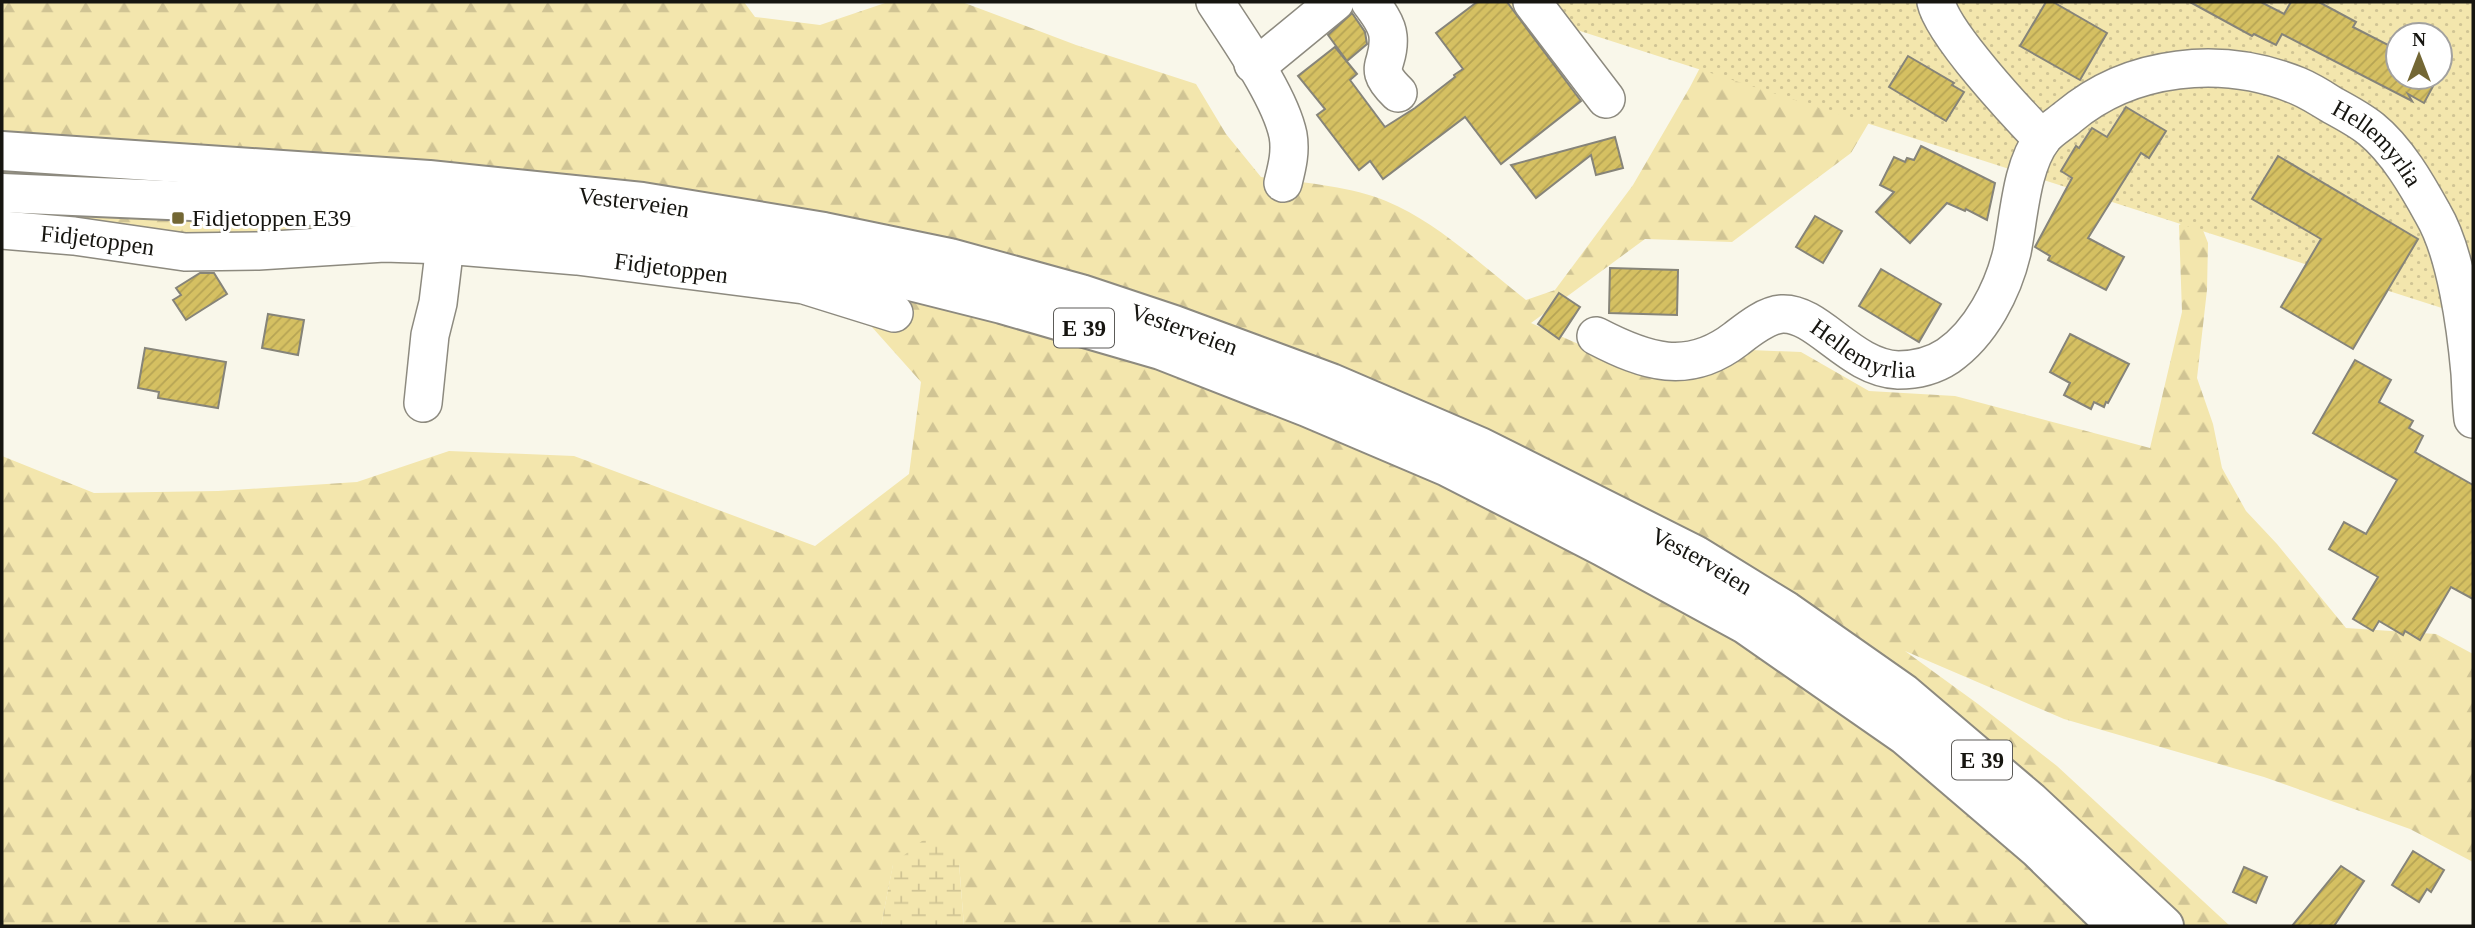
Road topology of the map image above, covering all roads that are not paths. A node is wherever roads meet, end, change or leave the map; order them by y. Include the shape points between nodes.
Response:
1 (1215, 2) edge
2 (1335, 2) edge
3 (1370, 2) edge
4 (1532, 2) edge
5 (1936, 2) edge
6 (1253, 64) junction
7 (1398, 93) dead end
8 (1606, 99) dead end
9 (2042, 139) junction
10 (2, 152) edge
11 (1283, 183) dead end
12 (2, 193) edge
13 (2, 230) edge
14 (445, 245) junction
15 (894, 313) dead end
16 (1596, 336) dead end
17 (2471, 370) edge
18 (423, 403) dead end
19 (2473, 419) edge
20 (2163, 925) edge
21 (2117, 926) edge

1 - 6 street
2 - 6 street
3 - 7 street via 1388,34 1385,80
4 - 8 street
5 - 9 street via 1960,44
6 - 11 street via 1282,114 1288,136
9 - 16 street, Hellemyrlia via 2025,181 2000,285 1986,315 1946,358 1915,370 1882,369 1856,357 1805,318 1783,314 1766,319 1720,352 1686,362 1644,357
9 - 17 street, Hellemyrlia via 2103,93 2168,71 2238,70 2300,87 2371,128 2388,145 2435,216 2452,267
10 - 20 highway, Vesterveien / E 39 via 429,180 642,202 950,258 1174,325 1332,383 1480,447 1695,555 1786,611 1903,693 2030,801
12 - 21 highway, Vesterveien / E 39 via 431,211 640,230 819,258 1161,350 1448,467 1745,624 1906,736 2037,848
13 - 14 street, Fidjetoppen via 185,252 349,243
14 - 15 street, Fidjetoppen via 781,281
14 - 18 street
17 - 19 street, Hellemyrlia

